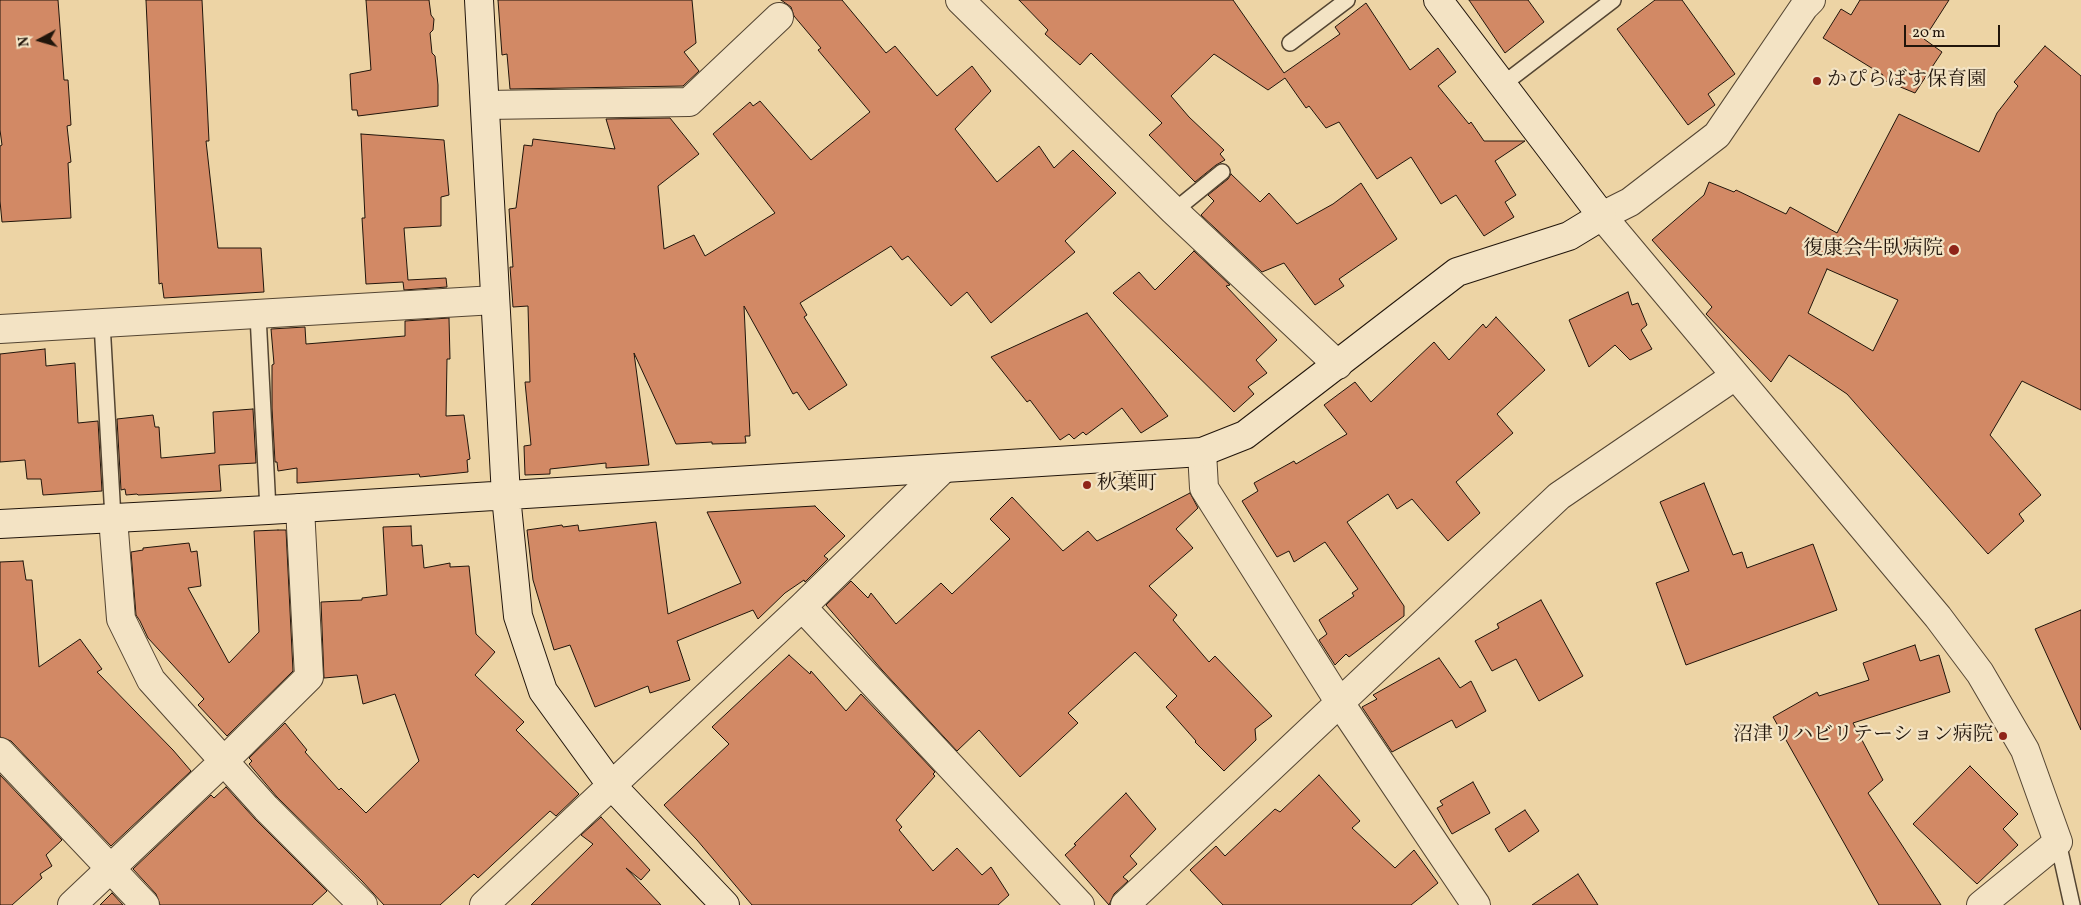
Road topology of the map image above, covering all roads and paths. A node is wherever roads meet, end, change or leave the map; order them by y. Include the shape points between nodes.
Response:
1 (479, 0) edge
2 (960, 0) edge
3 (1347, 0) edge
4 (1438, 0) edge
5 (1613, 0) edge
6 (1805, 2) edge
7 (779, 17) dead end
8 (1290, 43) dead end
9 (1502, 85) junction
10 (484, 105) junction
11 (1222, 172) dead end
12 (1174, 211) junction
13 (1602, 216) junction
14 (495, 300) junction
15 (258, 314) junction
16 (102, 323) junction
17 (0, 329) edge
18 (1338, 365) junction
19 (1735, 376) junction
20 (1202, 452) junction
21 (943, 469) junction
22 (506, 496) junction
23 (300, 508) junction
24 (268, 510) junction
25 (113, 518) junction
26 (0, 524) edge
27 (802, 607) junction
28 (1340, 703) junction
29 (0, 752) edge
30 (223, 762) junction
31 (612, 786) junction
32 (2058, 842) junction
33 (111, 868) junction
34 (72, 905) edge
35 (145, 905) edge
36 (363, 905) edge
37 (484, 905) edge
38 (725, 905) edge
39 (1080, 905) edge
40 (1125, 905) edge
41 (1476, 905) edge
42 (1981, 905) edge
43 (2072, 905) edge

1 - 10 street
2 - 12 street
3 - 8 lane
4 - 9 street
5 - 9 lane
6 - 13 street via 1717,135 1630,202
7 - 10 street via 689,102
9 - 13 street
10 - 14 street
11 - 12 lane
12 - 18 street
13 - 18 street via 1569,236 1457,272
13 - 19 street
14 - 15 street
14 - 22 street
15 - 16 street
15 - 24 lane
16 - 17 street
16 - 25 lane
18 - 20 street via 1245,436
19 - 28 street via 1559,496
19 - 32 street via 1938,617 1980,673 2025,750
20 - 21 street
20 - 28 street via 1204,488
21 - 22 street
21 - 27 street
22 - 23 street
22 - 31 street via 518,616 543,691
23 - 24 street
23 - 30 street via 309,677
24 - 25 street
25 - 26 street
25 - 30 street via 121,619 151,680
27 - 31 street
27 - 39 street
28 - 40 street
28 - 41 street
29 - 33 street
30 - 33 street
30 - 36 street
31 - 37 street
31 - 38 street
32 - 42 street
32 - 43 lane
33 - 34 street
33 - 35 street

